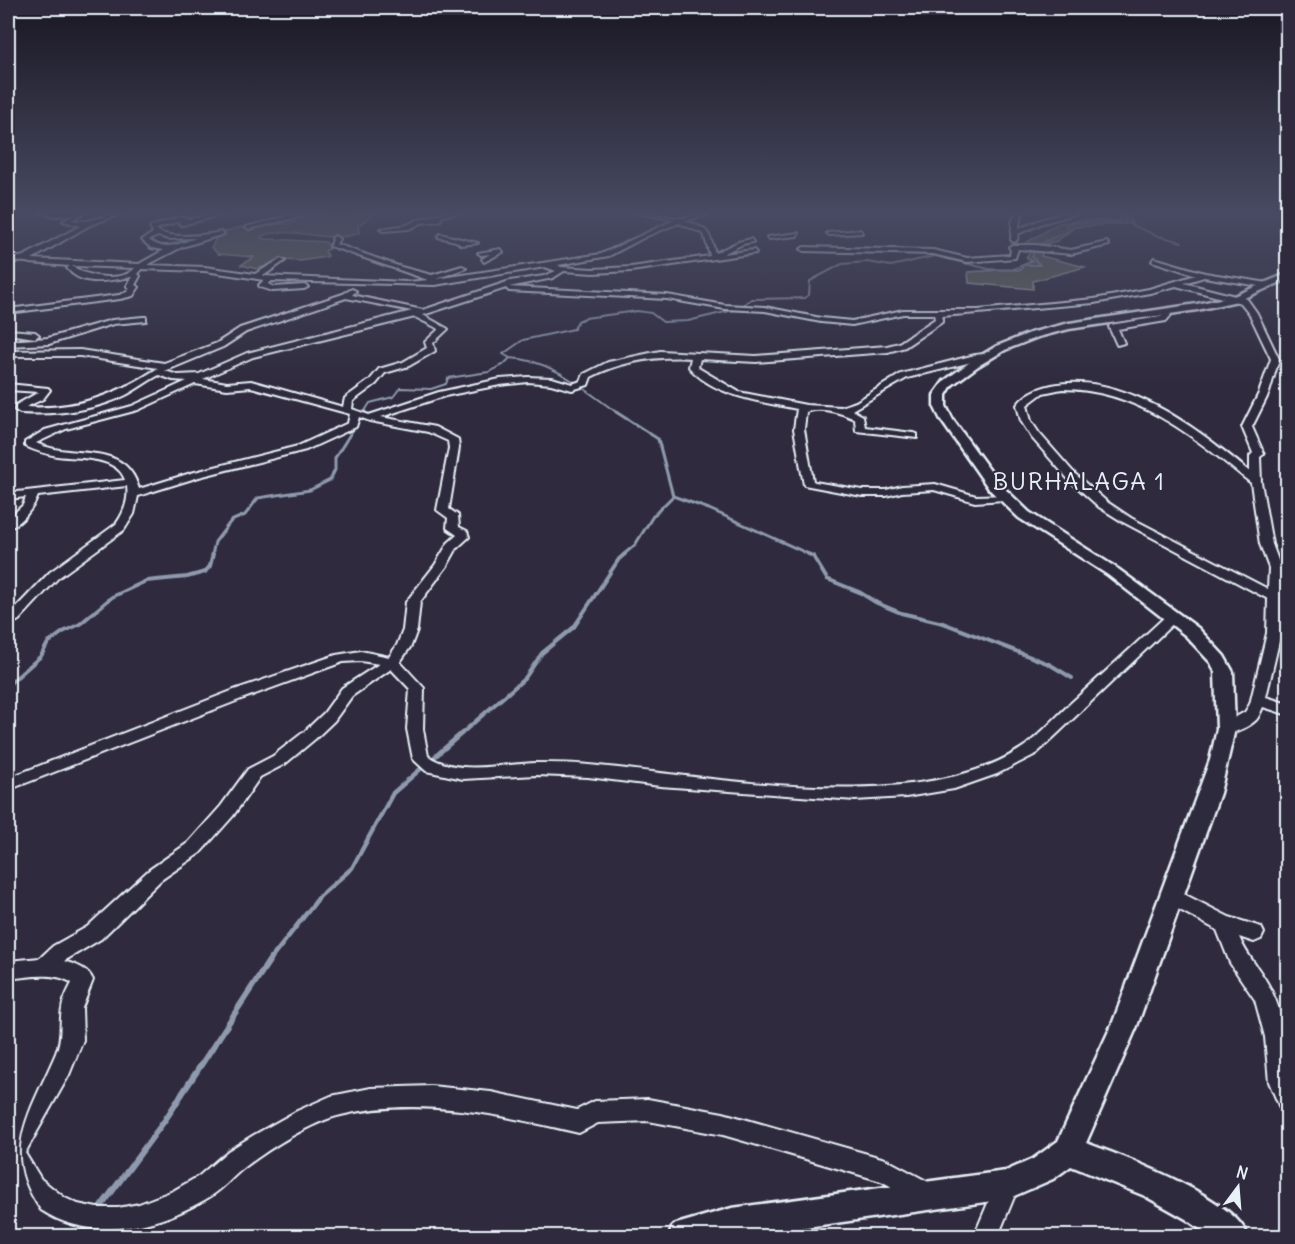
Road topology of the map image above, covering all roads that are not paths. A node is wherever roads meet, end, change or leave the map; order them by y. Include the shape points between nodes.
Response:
1 (72, 269) edge
2 (138, 269) edge
3 (212, 269) edge
4 (268, 269) edge
5 (401, 269) edge
6 (459, 269) edge
7 (513, 269) edge
8 (561, 269) joint
9 (630, 269) edge
10 (1184, 269) edge
11 (133, 275) junction
12 (1204, 275) junction
13 (1287, 276) edge
14 (256, 277) junction
15 (432, 280) junction
16 (365, 283) junction
17 (1174, 283) junction
18 (1265, 285) junction
19 (497, 289) junction
20 (346, 296) junction
21 (1237, 298) junction
22 (8, 311) edge
23 (419, 312) junction
24 (1163, 312) junction
25 (945, 313) junction
26 (143, 319) dead end
27 (8, 332) edge
28 (29, 343) junction
29 (1120, 343) dead end
30 (8, 344) edge
31 (8, 353) edge
32 (989, 355) junction
33 (696, 356) junction
34 (162, 369) junction
35 (199, 379) junction
36 (8, 387) edge
37 (99, 403) junction
38 (805, 408) junction
39 (844, 410) junction
40 (352, 411) junction
41 (105, 417) junction
42 (370, 418) junction
43 (913, 436) dead end
44 (1256, 482) junction
45 (133, 488) junction
46 (33, 494) junction
47 (8, 496) edge
48 (1004, 496) junction
49 (8, 525) edge
50 (1273, 596) junction
51 (1173, 616) junction
52 (8, 621) edge
53 (392, 662) junction
54 (1259, 700) junction
55 (1287, 710) edge
56 (1226, 729) junction
57 (8, 784) edge
58 (1172, 896) junction
59 (1224, 924) junction
60 (1254, 933) dead end
61 (45, 966) junction
62 (8, 970) edge
63 (1287, 1100) edge
64 (1068, 1150) junction
65 (1007, 1185) junction
66 (932, 1196) junction
67 (684, 1236) edge
68 (986, 1236) edge
69 (1233, 1236) edge

1 - 11 street via 97,280
2 - 11 street
3 - 14 street
4 - 14 street
5 - 15 street
6 - 15 street
7 - 15 street
8 - 9 street
8 - 19 street via 558,274
10 - 12 street
11 - 22 street via 136,276 131,286 135,287 126,296
12 - 17 street
12 - 18 street
13 - 18 street
14 - 16 street via 271,279 263,285 273,289
15 - 16 street
16 - 20 street
17 - 21 street
17 - 25 street via 1094,301
18 - 21 street
19 - 23 street
19 - 25 street via 667,297 841,322 862,322 903,312
20 - 23 street
20 - 34 street via 302,309 279,322 243,330 220,345
21 - 24 street
21 - 44 street via 1253,313 1275,359 1247,427 1258,453
23 - 35 street via 249,356
23 - 40 street via 444,329 429,342 432,349 406,364 382,371 348,400
24 - 29 street via 1167,315 1163,319 1113,327
24 - 32 street via 1050,330
25 - 33 street via 938,314 939,321 902,345 888,349 770,358
26 - 28 street via 112,322
27 - 28 street via 37,335
28 - 30 street
31 - 34 street via 80,353
32 - 39 street via 910,373
32 - 48 street via 948,383 940,395 940,406 960,440
33 - 38 street via 693,367 697,371 736,394
33 - 42 street via 660,354 610,364 578,385 542,381 477,385
34 - 35 street via 176,377
34 - 37 street
35 - 40 street via 227,386 268,387
35 - 41 street via 162,398
36 - 37 street via 45,390 20,410
37 - 41 street via 99,411
38 - 39 street
38 - 48 street via 798,422 798,434 804,446 808,483 862,493 935,488 975,499
39 - 43 street via 860,418 860,429
40 - 42 street
40 - 45 street via 352,425 302,448
41 - 45 street via 50,430 29,444 47,451 104,459 132,476
42 - 53 street via 431,429 453,439 443,510 454,517 453,528 463,534 413,602 410,630
44 - 50 street via 1266,544 1275,568
44 - 50 street via 1214,446 1175,421 1110,390 1054,387 1022,405 1030,428 1060,466 1097,500 1125,519
45 - 46 street
45 - 52 street via 128,519 56,573
46 - 47 street
46 - 49 street
48 - 51 street via 1024,515
50 - 54 street via 1274,633
51 - 53 street via 1030,750 954,783 906,791 855,794 588,771 463,773 426,763 415,729 417,688
51 - 56 street via 1208,646 1224,672
53 - 57 street via 361,656 341,658
53 - 61 street via 347,692 329,717 279,760 254,773 194,848 155,875 94,933 60,952
54 - 55 street
54 - 56 street via 1251,716
56 - 58 street via 1210,793
58 - 59 street
58 - 64 street via 1124,1026
59 - 60 street
59 - 63 street via 1237,957 1264,996
61 - 62 street
61 - 66 street via 76,974 83,980 72,1008 72,1040 61,1067 12,1153 35,1190 63,1213 93,1221 151,1212 204,1187 241,1156 339,1104 409,1097 472,1100 579,1122 595,1112 648,1110 723,1124 885,1171
64 - 65 street via 1043,1169
64 - 69 street via 1121,1169 1174,1196
65 - 66 street
65 - 68 street
66 - 67 street via 732,1223

